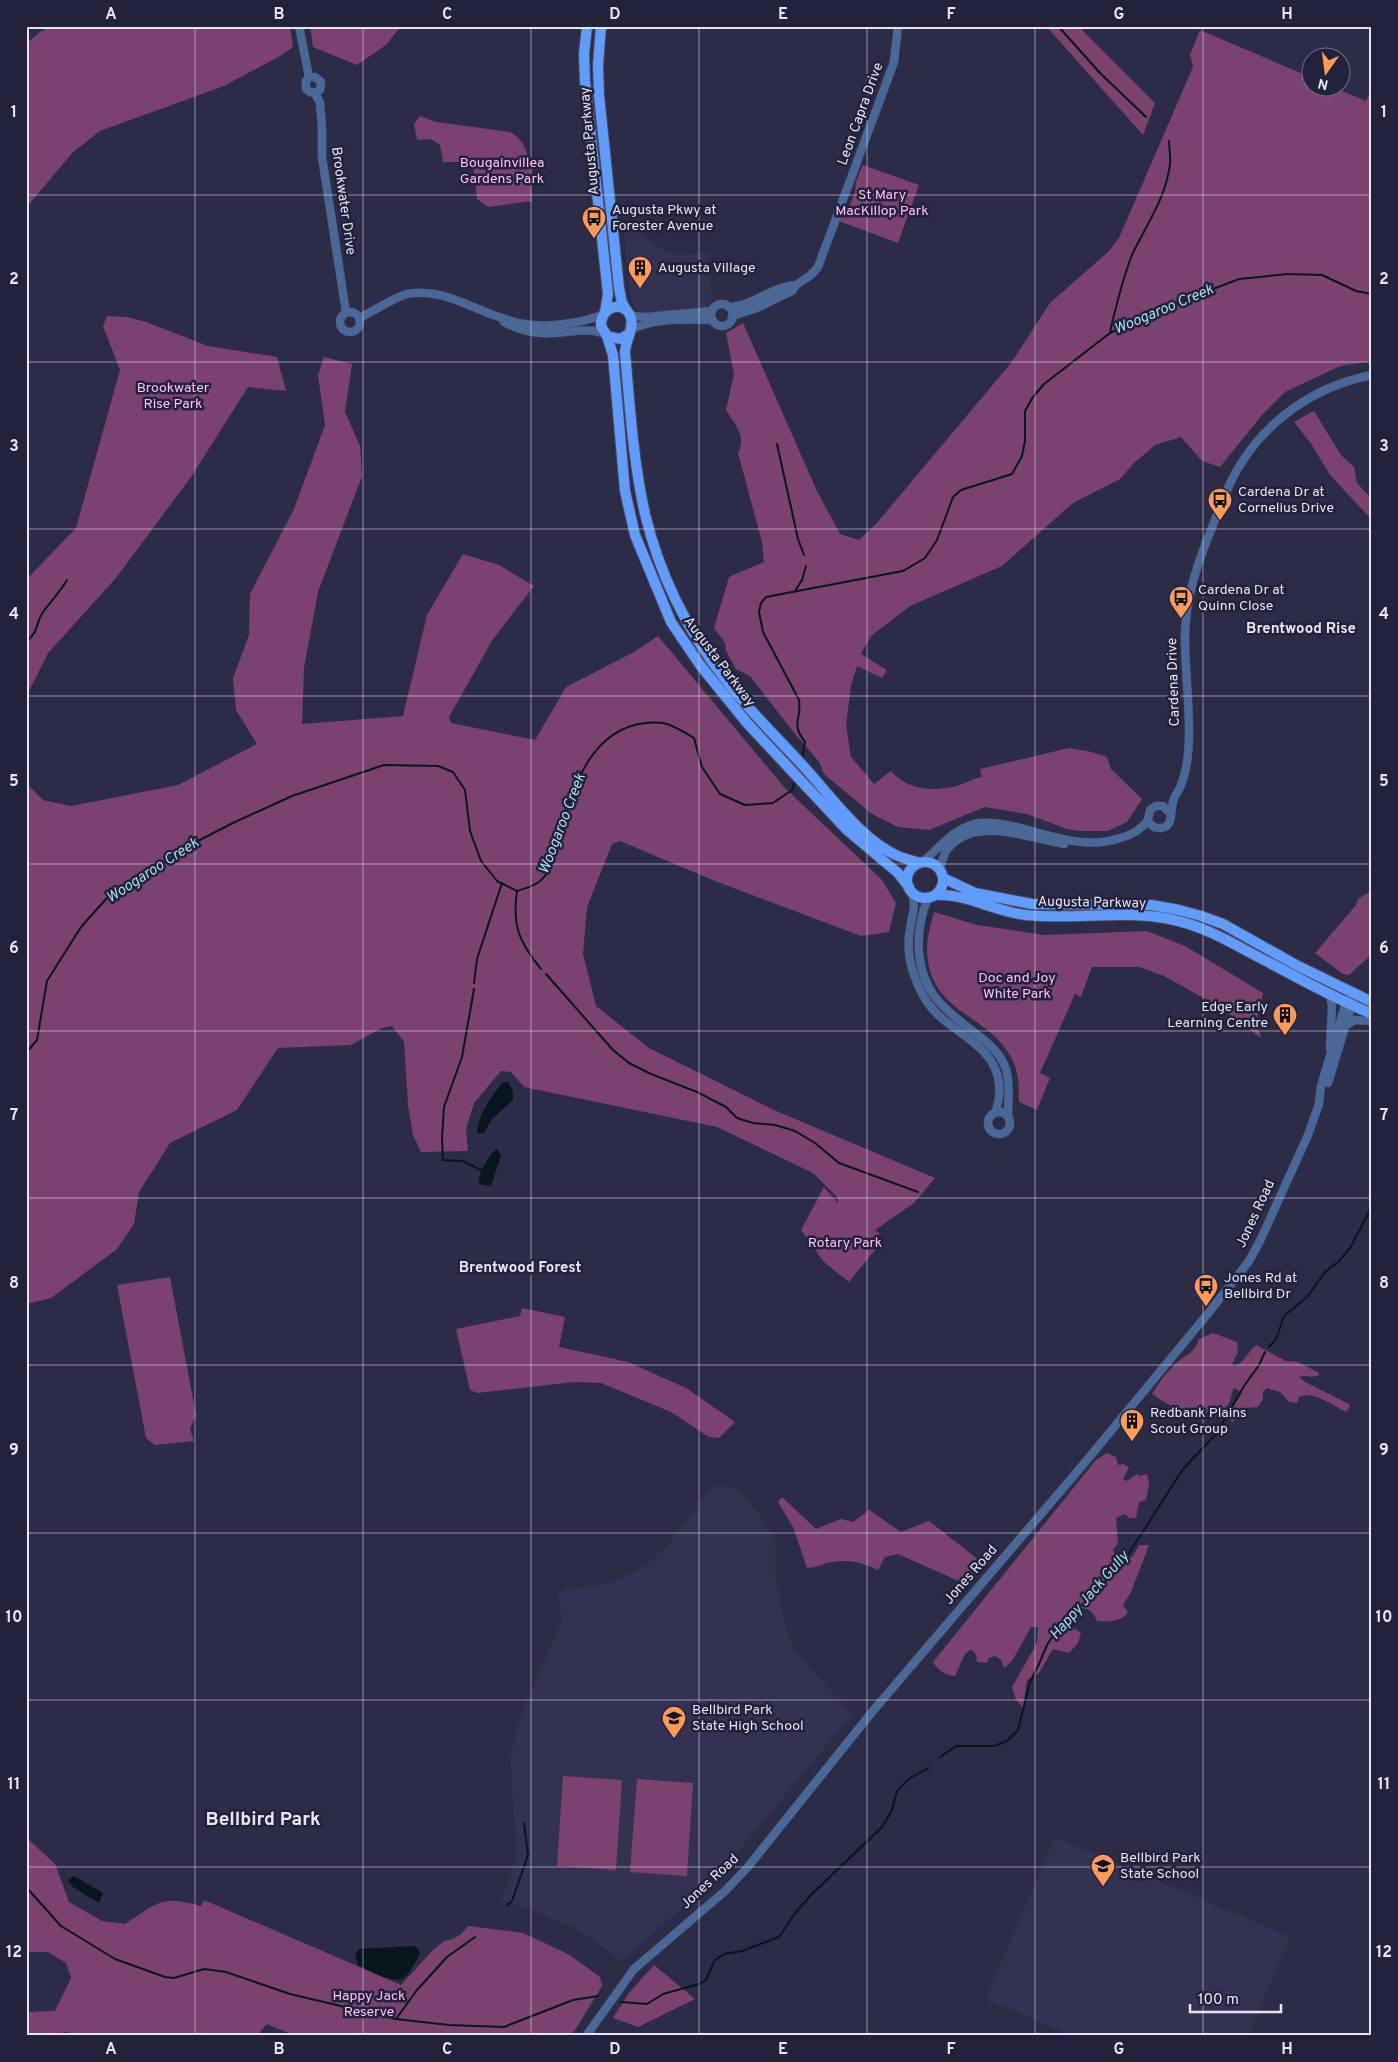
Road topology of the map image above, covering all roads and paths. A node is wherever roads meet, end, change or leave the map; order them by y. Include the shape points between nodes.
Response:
1 (299, 26) edge
2 (587, 26) edge
3 (601, 26) edge
4 (898, 26) edge
5 (309, 78) junction
6 (316, 93) junction
7 (796, 284) junction
8 (729, 307) junction
9 (712, 311) junction
10 (346, 312) junction
11 (489, 313) junction
12 (604, 313) junction
13 (629, 314) junction
14 (732, 316) junction
15 (359, 318) junction
16 (713, 320) junction
17 (629, 332) junction
18 (606, 335) junction
19 (1372, 375) edge
20 (1173, 800) junction
21 (1163, 806) junction
22 (1170, 813) junction
23 (1148, 820) junction
24 (1155, 828) junction
25 (921, 863) junction
26 (941, 874) junction
27 (910, 889) junction
28 (931, 896) junction
29 (1328, 993) junction
30 (1354, 994) junction
31 (1372, 1002) edge
32 (1349, 1004) junction
33 (1372, 1014) edge
34 (1372, 1021) edge
35 (1344, 1027) junction
36 (1330, 1052) junction
37 (1321, 1094) junction
38 (995, 1113) junction
39 (1008, 1117) junction
40 (586, 2036) edge

1 - 5 street
2 - 12 main road, Augusta Parkway via 585,81 608,294
3 - 13 main road, Augusta Parkway via 598,64 601,114 619,288 622,303
4 - 7 street, Leon Capra Drive via 894,62 820,261 811,275
5 - 6 street via 306,89
5 - 6 street via 315,77 321,82
6 - 10 street, Brookwater Drive via 320,103 322,157
7 - 8 street, Leon Capra Drive via 787,285 746,305
7 - 14 street, Leon Capra Drive via 792,291
8 - 9 street via 720,305
8 - 14 street
9 - 13 street via 647,317
9 - 16 street
10 - 15 street
10 - 15 street via 340,320 345,331 358,329
11 - 12 street via 537,325 586,320
11 - 15 street via 450,297 429,293 406,294
11 - 18 street via 526,331 551,334 587,330
12 - 13 main road via 614,307
12 - 18 main road via 601,326
13 - 17 main road
14 - 16 street via 724,325
16 - 17 street via 648,323
17 - 18 main road via 620,339
17 - 25 main road, Augusta Parkway via 625,353 639,482 662,570 679,606 705,651 737,694 821,786 874,840 899,857
18 - 27 main road, Augusta Parkway via 613,355 625,491 635,535 671,622 721,692 760,736 847,830 898,873
19 - 20 street, Cardena Drive via 1342,382 1289,411 1253,446 1230,482 1200,558 1189,599 1185,636 1187,763
20 - 21 street
20 - 22 street, Cardena Drive
21 - 22 street
21 - 23 street via 1150,810
22 - 24 street via 1171,820 1167,826
23 - 24 street
23 - 25 street via 1130,835 1091,843 1007,825 979,823 956,832
24 - 26 street via 1122,842 1095,847 1044,841 1002,831 978,831 964,836 948,850
25 - 26 main road via 935,865
25 - 27 main road via 910,870
26 - 28 main road via 941,888
26 - 30 main road, Augusta Parkway via 975,893 1032,904 1151,905 1202,916
27 - 28 main road via 919,897
27 - 38 street via 916,904 908,945 917,985 928,1004 988,1055 996,1066 999,1098
28 - 29 main road, Augusta Parkway via 956,895 1001,911 1026,915 1136,915 1173,920 1221,936
28 - 39 street via 923,914 918,945 925,979 935,997 994,1048 1004,1063
29 - 32 main road, Augusta Parkway
29 - 36 street via 1332,1005
30 - 31 main road
30 - 32 street, Jones Road
32 - 33 main road
32 - 35 street, Jones Road
32 - 36 street, Jones Road
34 - 35 street via 1354,1020
35 - 37 street, Jones Road via 1326,1088
36 - 37 street, Jones Road
37 - 40 street, Jones Road via 1308,1135 1260,1241 1237,1276 1082,1466 872,1712 747,1868 634,1970
38 - 39 street via 1004,1113
38 - 39 street via 988,1122 996,1133 1003,1133 1009,1128

